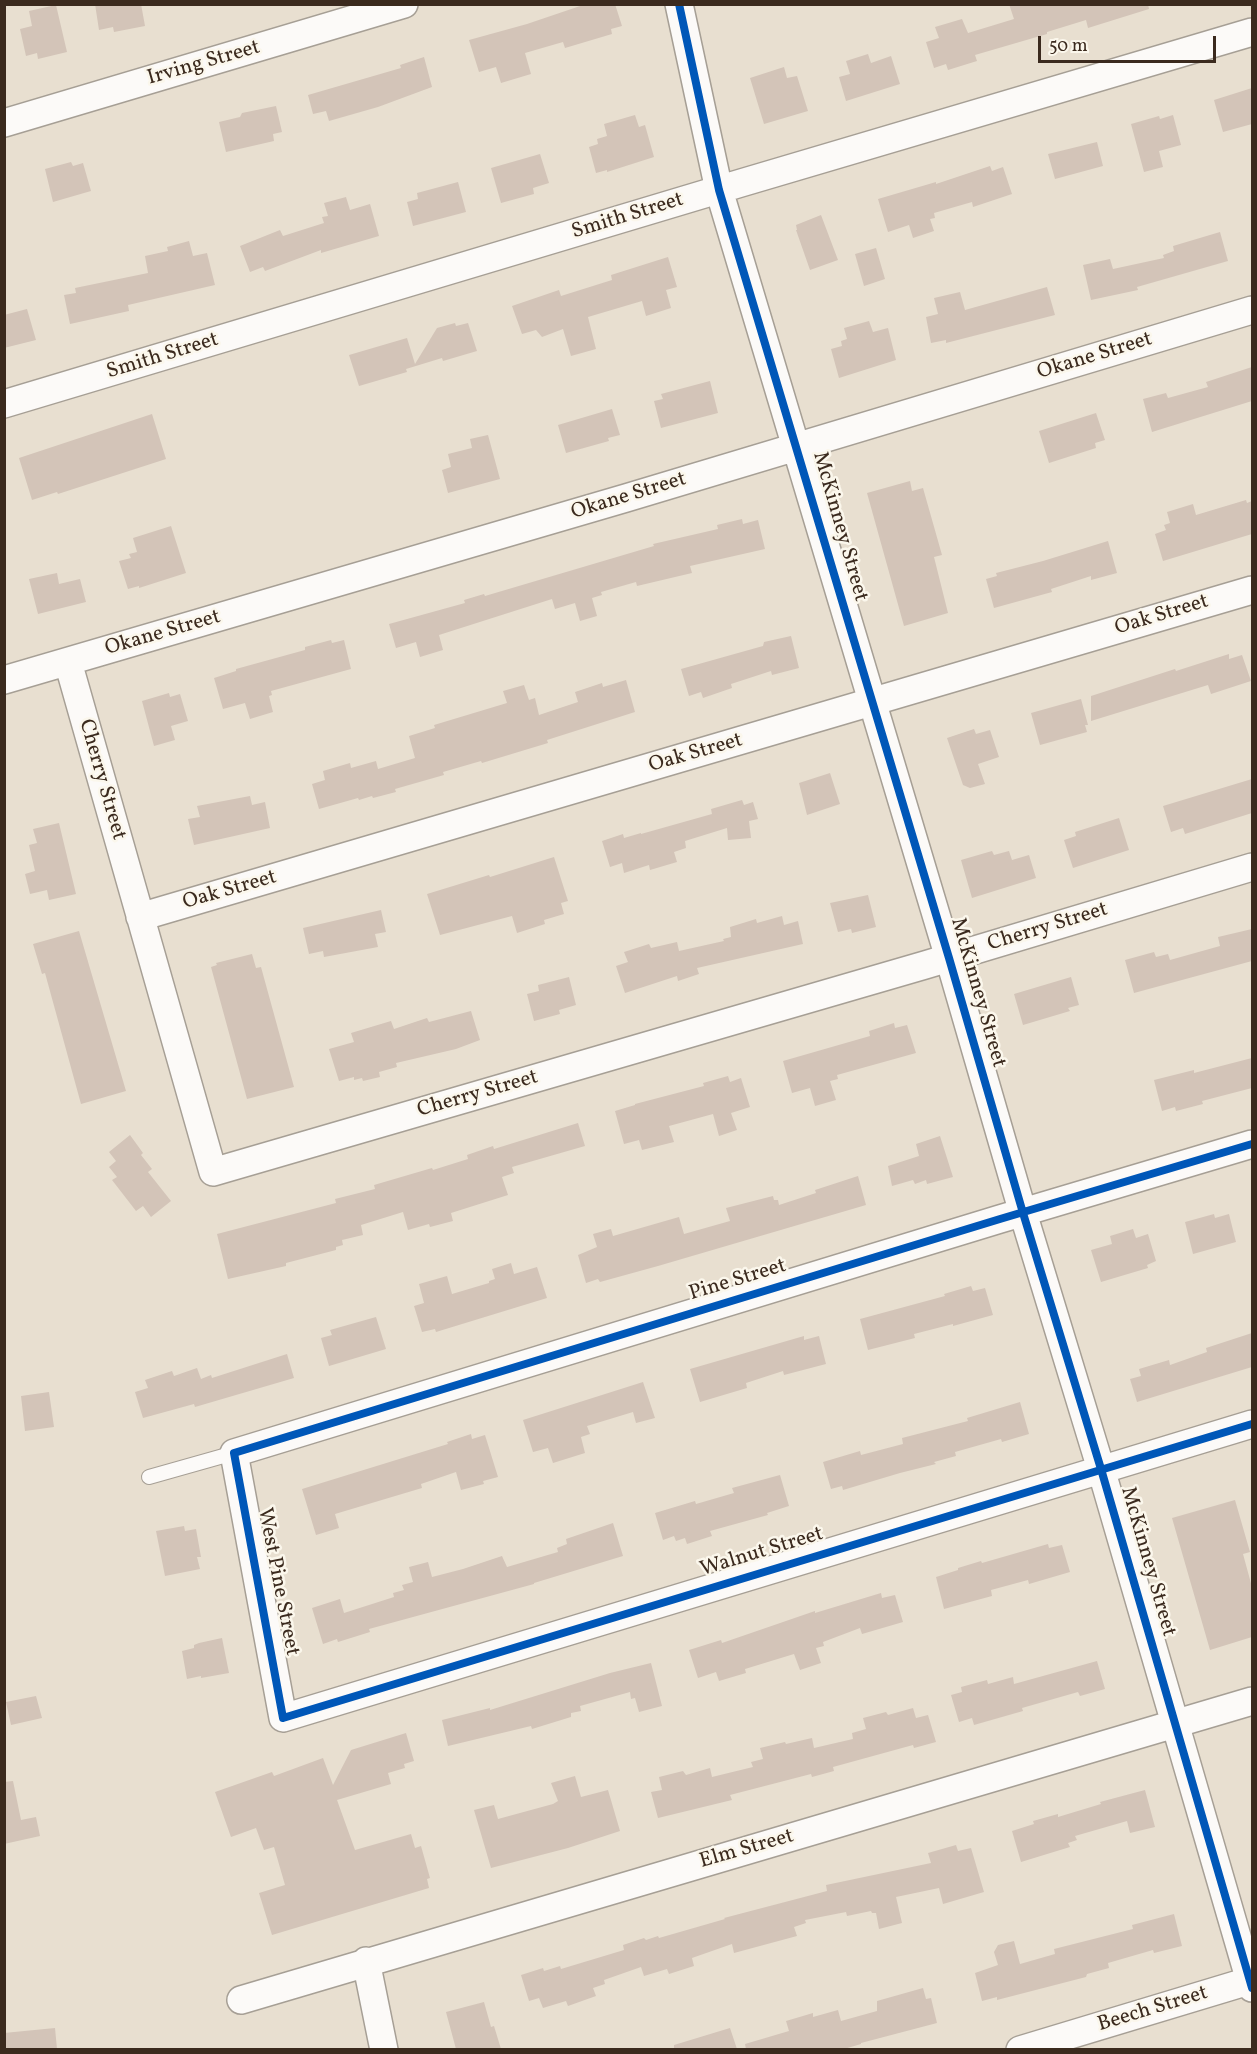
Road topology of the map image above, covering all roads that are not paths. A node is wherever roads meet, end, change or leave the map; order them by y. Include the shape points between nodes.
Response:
1 (404, 4) edge
2 (679, 4) edge
3 (1252, 32) edge
4 (4, 123) edge
5 (719, 190) junction
6 (1252, 310) edge
7 (4, 404) edge
8 (796, 446) junction
9 (1252, 590) edge
10 (68, 662) junction
11 (4, 680) edge
12 (872, 703) junction
13 (1252, 867) edge
14 (140, 917) junction
15 (949, 958) junction
16 (1252, 1144) edge
17 (1023, 1213) junction
18 (1252, 1424) edge
19 (234, 1453) junction
20 (1101, 1469) junction
21 (149, 1477) dead end
22 (1252, 1701) edge
23 (284, 1718) joint
24 (1176, 1725) junction
25 (366, 1962) junction
26 (1252, 1983) edge
27 (241, 2000) dead end
28 (384, 2049) edge
29 (1020, 2049) edge

1 - 4 street, Irving Street
2 - 5 street, McKinney Street
3 - 5 street, Smith Street
5 - 7 street, Smith Street
5 - 8 street, McKinney Street
6 - 8 street, Okane Street
8 - 10 street, Okane Street
8 - 12 street, McKinney Street
9 - 12 street, Oak Street
10 - 11 street, Okane Street
10 - 14 street, Cherry Street
12 - 14 street, Oak Street
12 - 15 street, McKinney Street
13 - 15 street, Cherry Street
14 - 15 street, Cherry Street via 213,1172
15 - 17 street, McKinney Street
16 - 17 street, Pine Street
17 - 19 street, Pine Street
17 - 20 street, McKinney Street
18 - 20 street, Walnut Street
19 - 21 lane
19 - 23 street, West Pine Street
20 - 23 street, Walnut Street
20 - 24 street, McKinney Street
22 - 24 street, Elm Street
24 - 25 street, Elm Street
24 - 26 street, McKinney Street
25 - 27 street, Elm Street
25 - 28 street
26 - 29 street, Beech Street

